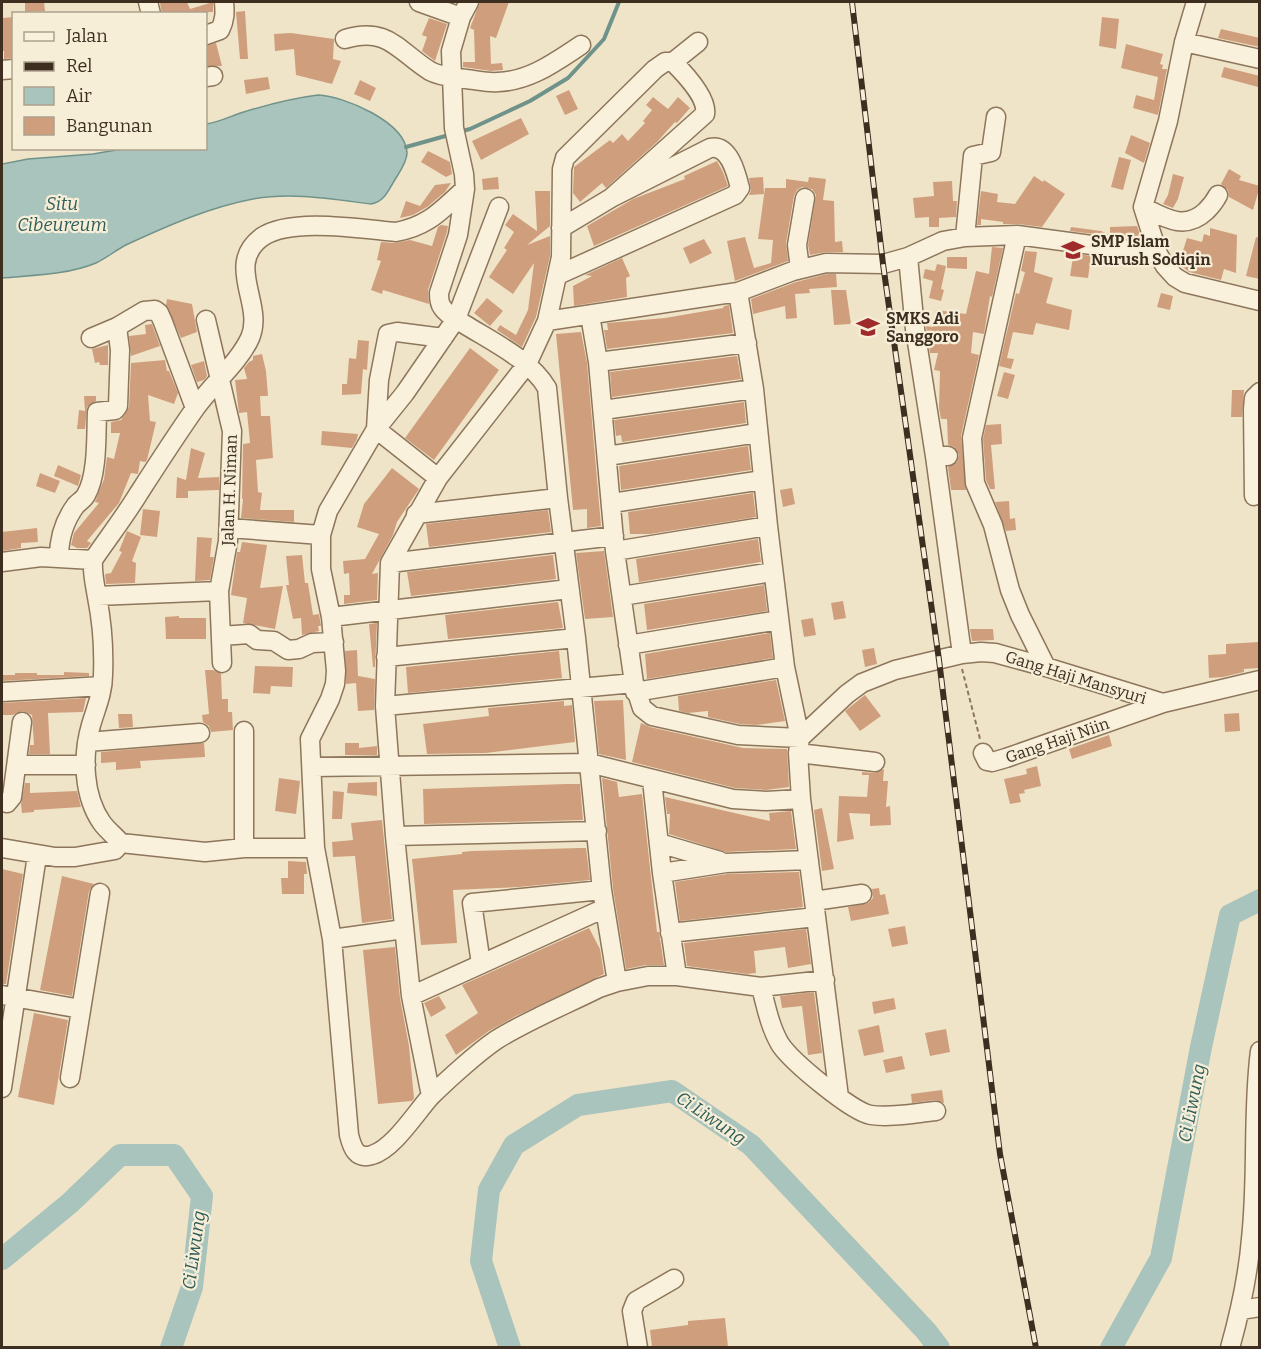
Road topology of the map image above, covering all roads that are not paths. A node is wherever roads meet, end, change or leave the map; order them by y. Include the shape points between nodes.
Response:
1 (224, 2) edge
2 (419, 2) edge
3 (1196, 2) edge
4 (465, 9) edge
5 (207, 35) edge
6 (345, 39) dead end
7 (698, 42) dead end
8 (1184, 42) junction
9 (580, 45) dead end
10 (1260, 59) edge
11 (673, 62) junction
12 (451, 76) junction
13 (996, 117) dead end
14 (465, 189) junction
15 (1218, 195) dead end
16 (610, 198) junction
17 (806, 198) dead end
18 (500, 207) dead end
19 (1143, 207) junction
20 (561, 228) junction
21 (1017, 235) junction
22 (965, 237) junction
23 (1158, 254) junction
24 (908, 257) junction
25 (800, 269) junction
26 (558, 275) junction
27 (738, 292) junction
28 (1258, 295) edge
29 (590, 315) junction
30 (456, 319) junction
31 (206, 320) dead end
32 (547, 321) junction
33 (117, 327) junction
34 (91, 338) dead end
35 (443, 338) junction
36 (747, 343) junction
37 (598, 362) junction
38 (526, 364) junction
39 (220, 377) junction
40 (754, 389) junction
41 (1260, 392) edge
42 (195, 408) junction
43 (603, 410) junction
44 (376, 429) junction
45 (758, 433) junction
46 (607, 456) junction
47 (438, 478) junction
48 (763, 480) junction
49 (1254, 496) dead end
50 (558, 498) junction
51 (612, 503) junction
52 (416, 514) junction
53 (768, 526) junction
54 (229, 528) junction
55 (321, 535) junction
56 (563, 543) junction
57 (615, 543) junction
58 (58, 557) junction
59 (93, 560) junction
60 (2, 562) edge
61 (390, 563) junction
62 (773, 572) junction
63 (569, 589) junction
64 (219, 591) junction
65 (97, 596) junction
66 (622, 596) junction
67 (389, 609) junction
68 (332, 617) junction
69 (779, 620) junction
70 (221, 636) junction
71 (576, 638) junction
72 (334, 642) junction
73 (628, 645) junction
74 (962, 654) junction
75 (386, 657) junction
76 (222, 663) dead end
77 (785, 667) junction
78 (1046, 667) junction
79 (1260, 680) edge
80 (102, 686) junction
81 (634, 687) junction
82 (581, 689) junction
83 (2, 692) edge
84 (1163, 703) junction
85 (386, 706) junction
86 (22, 722) dead end
87 (244, 731) dead end
88 (200, 734) dead end
89 (87, 742) junction
90 (799, 745) junction
91 (983, 753) road end
92 (875, 762) dead end
93 (589, 763) junction
94 (17, 765) junction
95 (86, 765) junction
96 (312, 767) junction
97 (391, 767) junction
98 (652, 780) junction
99 (801, 799) junction
100 (2, 802) edge
101 (597, 831) junction
102 (395, 836) junction
103 (122, 843) junction
104 (659, 843) junction
105 (2, 848) edge
106 (244, 848) junction
107 (315, 849) junction
108 (42, 855) junction
109 (809, 860) junction
110 (726, 863) junction
111 (662, 873) junction
112 (100, 893) dead end
113 (861, 894) dead end
114 (604, 899) junction
115 (815, 909) junction
116 (404, 930) junction
117 (670, 933) junction
118 (332, 939) junction
119 (481, 964) junction
120 (677, 976) junction
121 (825, 980) junction
122 (616, 982) junction
123 (761, 987) junction
124 (9, 996) edge
125 (411, 996) junction
126 (81, 1009) junction
127 (1260, 1051) edge
128 (70, 1078) dead end
129 (2, 1088) edge
130 (431, 1096) junction
131 (839, 1097) junction
132 (1257, 1109) edge
133 (936, 1111) dead end
134 (1257, 1172) edge
135 (1256, 1238) edge
136 (674, 1280) dead end
137 (1260, 1307) edge
138 (1241, 1311) junction
139 (638, 1347) edge
140 (1230, 1347) edge

1 - 5 street via 224,23 220,30
2 - 4 street
3 - 8 street
4 - 12 street via 451,51
6 - 12 street via 362,34 381,37 432,71
7 - 11 street
8 - 10 street
8 - 19 street via 1168,121
9 - 12 street via 533,74 515,80 496,83
11 - 16 street via 707,106 705,114
11 - 20 street via 654,69 564,158
12 - 14 street via 454,128
13 - 22 street via 991,152 973,156
14 - 30 street via 458,235 439,293 442,308
14 - 39 street via 430,220 410,230 311,225 282,228 262,237 244,261 254,324 247,344
15 - 19 street via 1192,221 1172,222
16 - 20 street
16 - 26 street via 716,147 727,155 740,188 735,195
17 - 25 street via 797,245
18 - 30 street
19 - 23 street
20 - 26 street
21 - 22 street
21 - 23 street
21 - 78 street via 972,438 972,454 975,483 993,525 1010,590
22 - 24 street via 943,241
23 - 28 street via 1185,283
24 - 25 street via 883,264 826,262
24 - 74 street via 915,329 942,456
25 - 27 street
26 - 32 street
27 - 29 street
27 - 36 street
29 - 32 street
29 - 37 street
30 - 35 street
30 - 38 street
31 - 39 street, Jalan H. Niman
32 - 38 street
33 - 34 street
33 - 42 street via 144,311 159,313
33 - 58 street via 118,406 115,410 97,412 97,445 90,483 64,526
35 - 44 street
35 - 44 street via 388,334 379,380
36 - 37 street
36 - 40 street
37 - 43 street
38 - 47 street
38 - 50 street via 547,388
39 - 42 street
39 - 54 street, Jalan H. Niman via 232,431
40 - 43 street
40 - 45 street
41 - 49 street via 1252,409
42 - 59 street
43 - 46 street
44 - 47 street
44 - 55 street via 328,511
45 - 46 street
45 - 48 street
46 - 51 street
47 - 52 street
48 - 51 street
48 - 53 street
50 - 52 street
50 - 56 street
51 - 57 street
52 - 61 street
53 - 57 street
53 - 62 street
54 - 55 street
54 - 64 street, Jalan H. Niman
55 - 68 street via 321,569
56 - 57 street
56 - 61 street
56 - 63 street
57 - 66 street
58 - 59 street
58 - 60 street
59 - 65 street
61 - 67 street
62 - 66 street
62 - 69 street
63 - 67 street
63 - 71 street
64 - 65 street
64 - 70 street, Jalan H. Niman
65 - 80 street
66 - 73 street
67 - 68 street
67 - 75 street
68 - 72 street
69 - 73 street
69 - 77 street
70 - 72 street via 249,634 257,640 274,641 284,649 295,650 312,643
70 - 76 street, Jalan H. Niman
71 - 75 street
71 - 82 street
72 - 96 street via 335,684 310,739
73 - 81 street
74 - 78 street, Gang Haji Mansyuri via 994,653
74 - 90 street, Gang Haji Mansyuri via 862,682
75 - 85 street
77 - 81 street
77 - 90 street
78 - 84 street, Gang Haji Mansyuri
79 - 84 street, Gang Haji Mansyuri
80 - 83 street
80 - 89 street
81 - 82 street
81 - 90 street via 642,708 652,716
82 - 85 street
82 - 93 street
84 - 91 street, Gang Haji Niin via 1006,758 987,761
85 - 97 street
86 - 94 street
87 - 106 street
88 - 89 street
89 - 95 street
90 - 92 street
90 - 99 street
93 - 97 street
93 - 98 street
93 - 101 street
94 - 95 street
94 - 100 street via 12,797 7,803
95 - 103 street via 93,806 102,824
96 - 97 street
96 - 107 street
97 - 102 street
98 - 99 street via 734,799
98 - 104 street
99 - 109 street
101 - 102 street
101 - 114 street
102 - 116 street
103 - 106 street via 205,852
103 - 108 street via 115,850 75,857
104 - 110 street
104 - 111 street
105 - 108 street
106 - 107 street
107 - 118 street
108 - 124 street via 36,862
109 - 110 street
109 - 115 street
110 - 111 street
111 - 117 street
112 - 126 street
113 - 115 street
114 - 119 street
114 - 119 street via 472,903
114 - 122 street
115 - 117 street
115 - 121 street
116 - 118 street
116 - 125 street
117 - 120 street
118 - 130 street via 353,1150 369,1156 379,1152
119 - 125 street
120 - 122 street
120 - 123 street
121 - 123 street
121 - 131 street
122 - 130 street via 495,1041
123 - 131 street via 781,1045 798,1065
124 - 126 street
124 - 129 street
125 - 130 street
126 - 128 street
127 - 132 street
131 - 133 street via 874,1115
132 - 134 street
134 - 135 street
135 - 138 street
136 - 139 street via 633,1306
137 - 138 street
138 - 140 street

